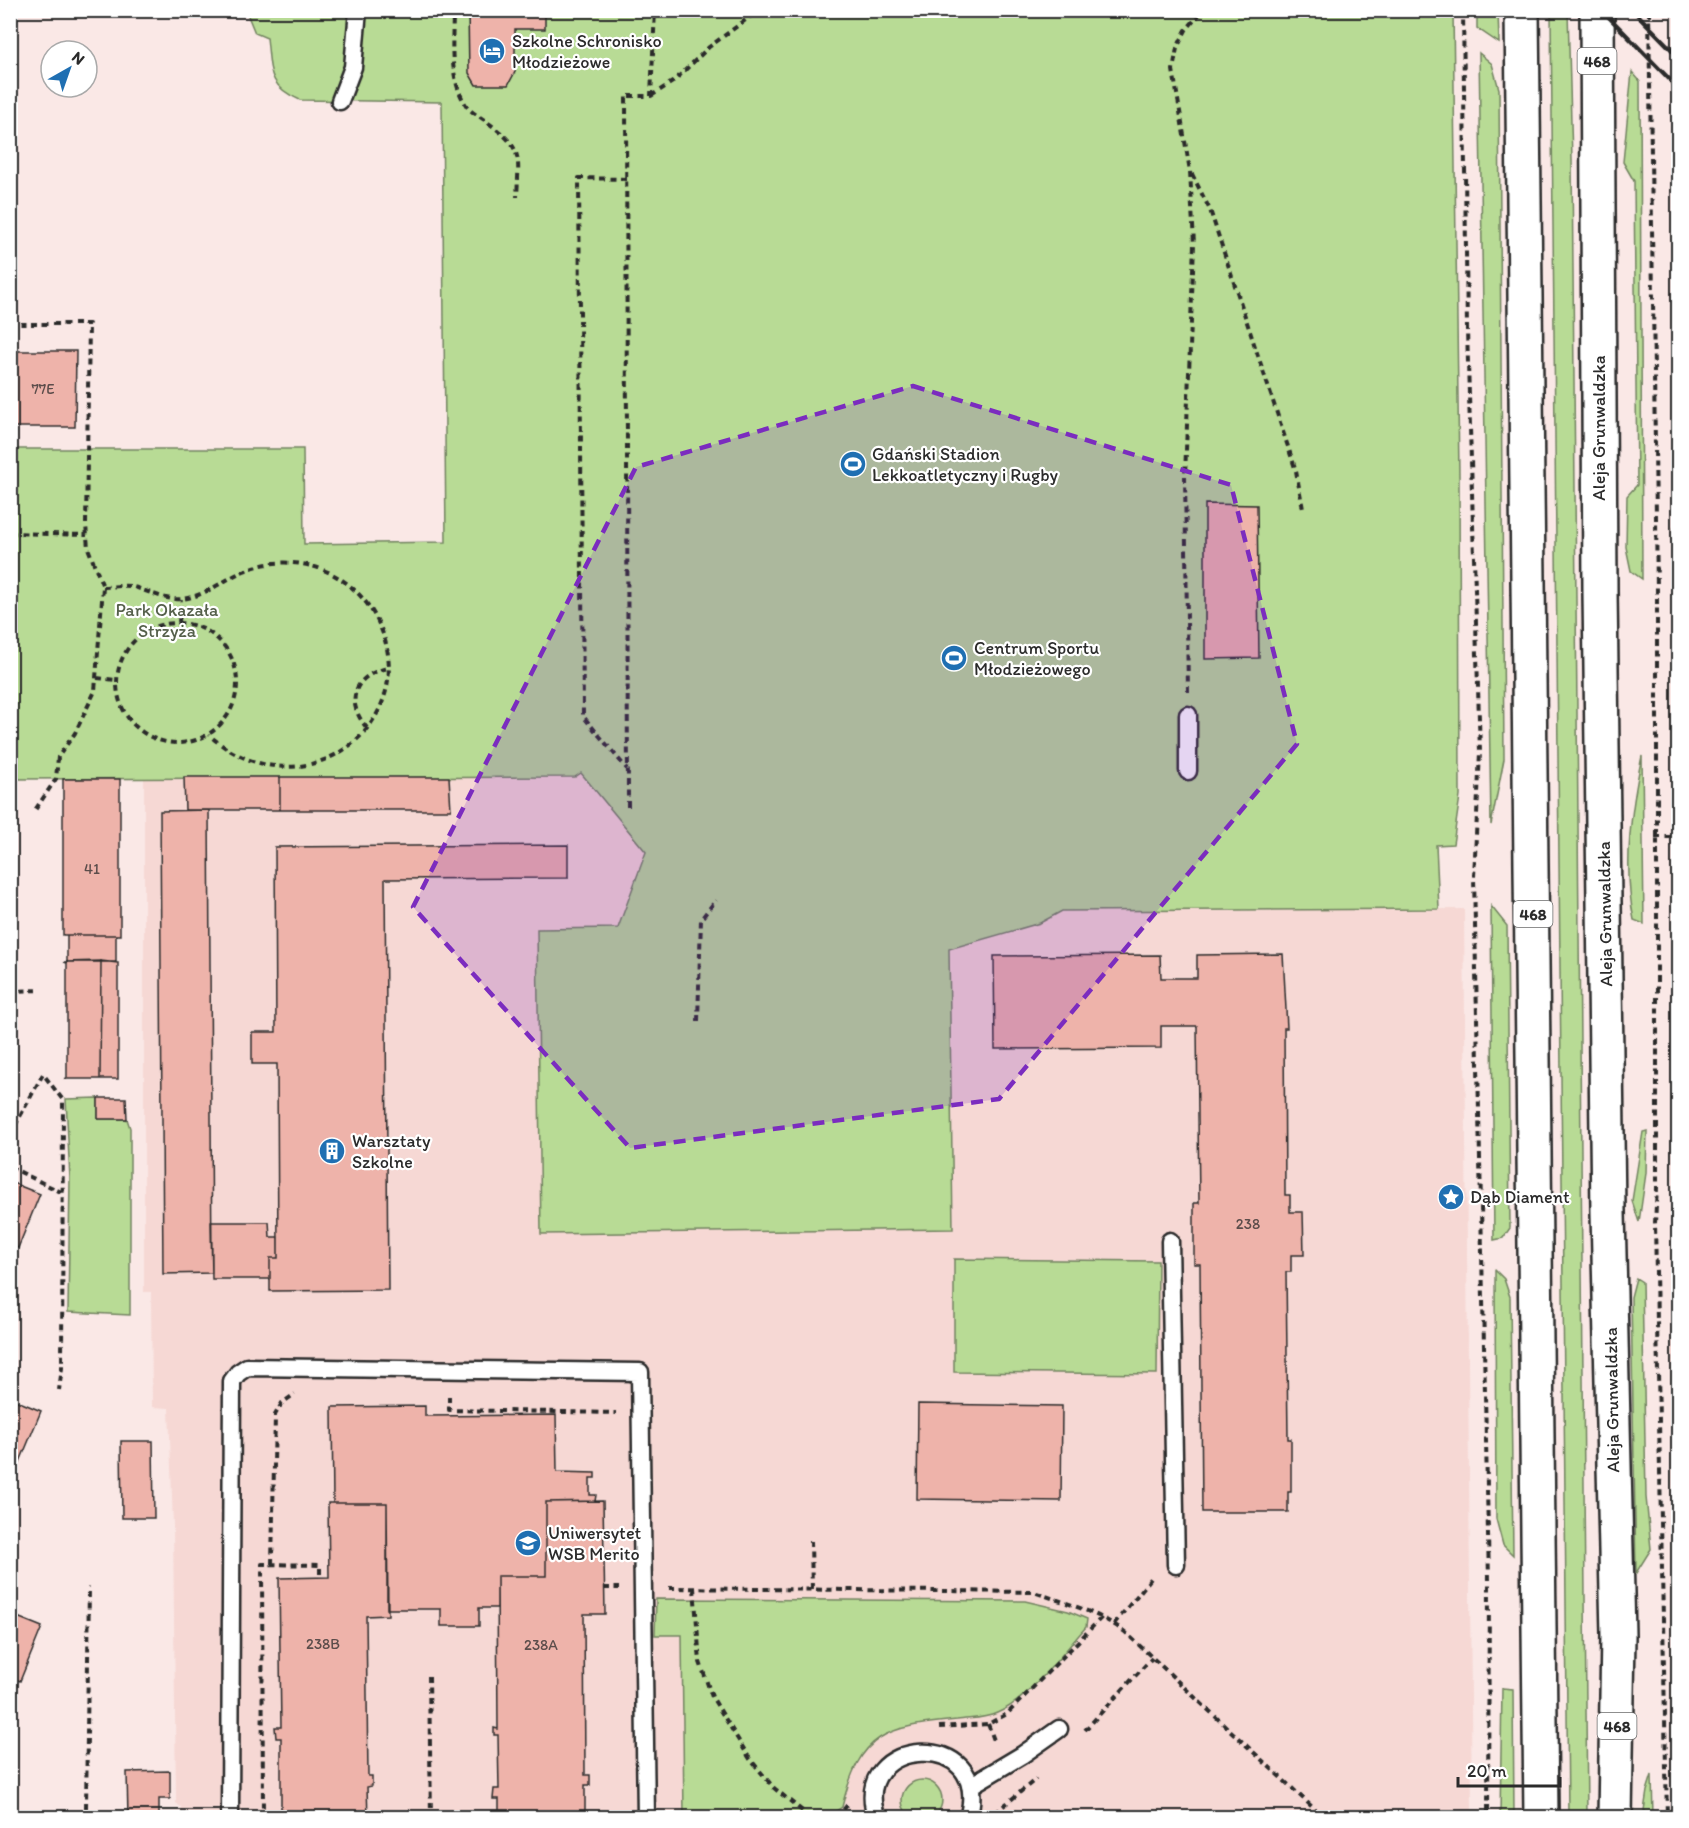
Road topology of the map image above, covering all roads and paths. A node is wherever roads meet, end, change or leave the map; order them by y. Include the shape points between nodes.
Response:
1 (358, 10) edge
2 (453, 10) edge
3 (654, 10) edge
4 (759, 10) edge
5 (1203, 10) edge
6 (1463, 10) edge
7 (1522, 10) edge
8 (1597, 10) edge
9 (1649, 10) edge
10 (651, 96) junction
11 (340, 101) dead end
12 (1190, 171) junction
13 (626, 179) junction
14 (517, 196) dead end
15 (10, 324) edge
16 (1303, 509) dead end
17 (10, 533) edge
18 (87, 535) junction
19 (103, 587) junction
20 (181, 600) junction
21 (179, 622) junction
22 (388, 668) junction
23 (97, 678) junction
24 (116, 680) junction
25 (1188, 715) joint
26 (367, 728) junction
27 (209, 735) junction
28 (627, 770) junction
29 (1188, 771) dead end
30 (628, 807) dead end
31 (35, 810) dead end
32 (1655, 837) junction
33 (1678, 837) edge
34 (716, 900) dead end
35 (41, 990) dead end
36 (10, 991) edge
37 (698, 1021) dead end
38 (10, 1135) edge
39 (10, 1167) edge
40 (62, 1192) junction
41 (1170, 1240) dead end
42 (449, 1388) dead end
43 (58, 1390) dead end
44 (297, 1393) dead end
45 (641, 1414) junction
46 (811, 1541) dead end
47 (272, 1564) junction
48 (1176, 1565) dead end
49 (1156, 1573) dead end
50 (320, 1578) dead end
51 (88, 1587) dead end
52 (604, 1588) dead end
53 (643, 1588) junction
54 (694, 1588) junction
55 (812, 1590) junction
56 (1102, 1617) junction
57 (1114, 1624) junction
58 (429, 1676) dead end
59 (930, 1729) dead end
60 (1059, 1729) dead end
61 (970, 1786) junction
62 (851, 1796) dead end
63 (86, 1808) dead end
64 (230, 1818) edge
65 (263, 1818) edge
66 (431, 1818) edge
67 (646, 1818) edge
68 (811, 1818) edge
69 (837, 1818) edge
70 (877, 1818) edge
71 (968, 1818) edge
72 (1324, 1818) edge
73 (1488, 1818) edge
74 (1541, 1818) edge
75 (1615, 1818) edge
76 (1667, 1818) edge

1 - 11 lane via 353,68
2 - 14 path via 454,79 467,107 497,129 519,156
3 - 10 path
4 - 10 path
5 - 12 path via 1186,30 1173,70
6 - 73 path via 1467,330 1479,741 1474,877 1488,1522
7 - 74 main road, 468
8 - 75 main road, Aleja Grunwaldzka / 468 via 1600,603 1618,1635
9 - 32 path via 1657,591
10 - 13 path via 626,96
12 - 16 path via 1210,210 1296,471
12 - 25 path via 1194,244 1185,476
13 - 28 path
13 - 28 path via 579,178 583,716
15 - 18 path via 89,324
17 - 18 path
18 - 19 path via 93,566
19 - 20 path via 130,586 151,595
19 - 23 path
20 - 21 path
20 - 22 path via 206,593 244,571 266,564 289,562 311,566 333,574 367,603 379,623
21 - 24 path via 152,628 130,645 120,661
21 - 27 path via 198,626 215,636 228,650 236,668 234,706 224,723
22 - 26 path via 386,689
22 - 26 path via 374,670 356,690 354,704
23 - 24 path
23 - 31 path via 88,709 58,757 56,779
24 - 27 path via 126,716 154,740 192,743
25 - 29 lane
26 - 27 path via 333,757 290,769 246,761
28 - 30 path
32 - 33 path
32 - 76 path via 1655,1223
34 - 37 path via 701,919
35 - 36 path
38 - 40 path via 43,1074 63,1100
39 - 40 path
40 - 43 path via 62,1368
41 - 48 lane
42 - 45 path via 449,1410
44 - 47 path via 282,1403 275,1415
45 - 53 lane
45 - 64 lane via 640,1372 248,1367 238,1373 232,1381
46 - 55 path
47 - 50 path via 321,1565
47 - 65 path via 262,1564
49 - 57 path
51 - 63 path
52 - 53 path
53 - 54 path
53 - 67 lane
54 - 55 path
54 - 68 path via 700,1662 712,1697 750,1759 774,1788
55 - 56 path via 1034,1592
56 - 57 path
56 - 59 path via 1007,1714 988,1724
57 - 72 path
58 - 66 path
60 - 61 lane
61 - 70 lane via 958,1766 939,1753 908,1753 883,1770 876,1784 873,1799
61 - 71 lane
62 - 69 path

